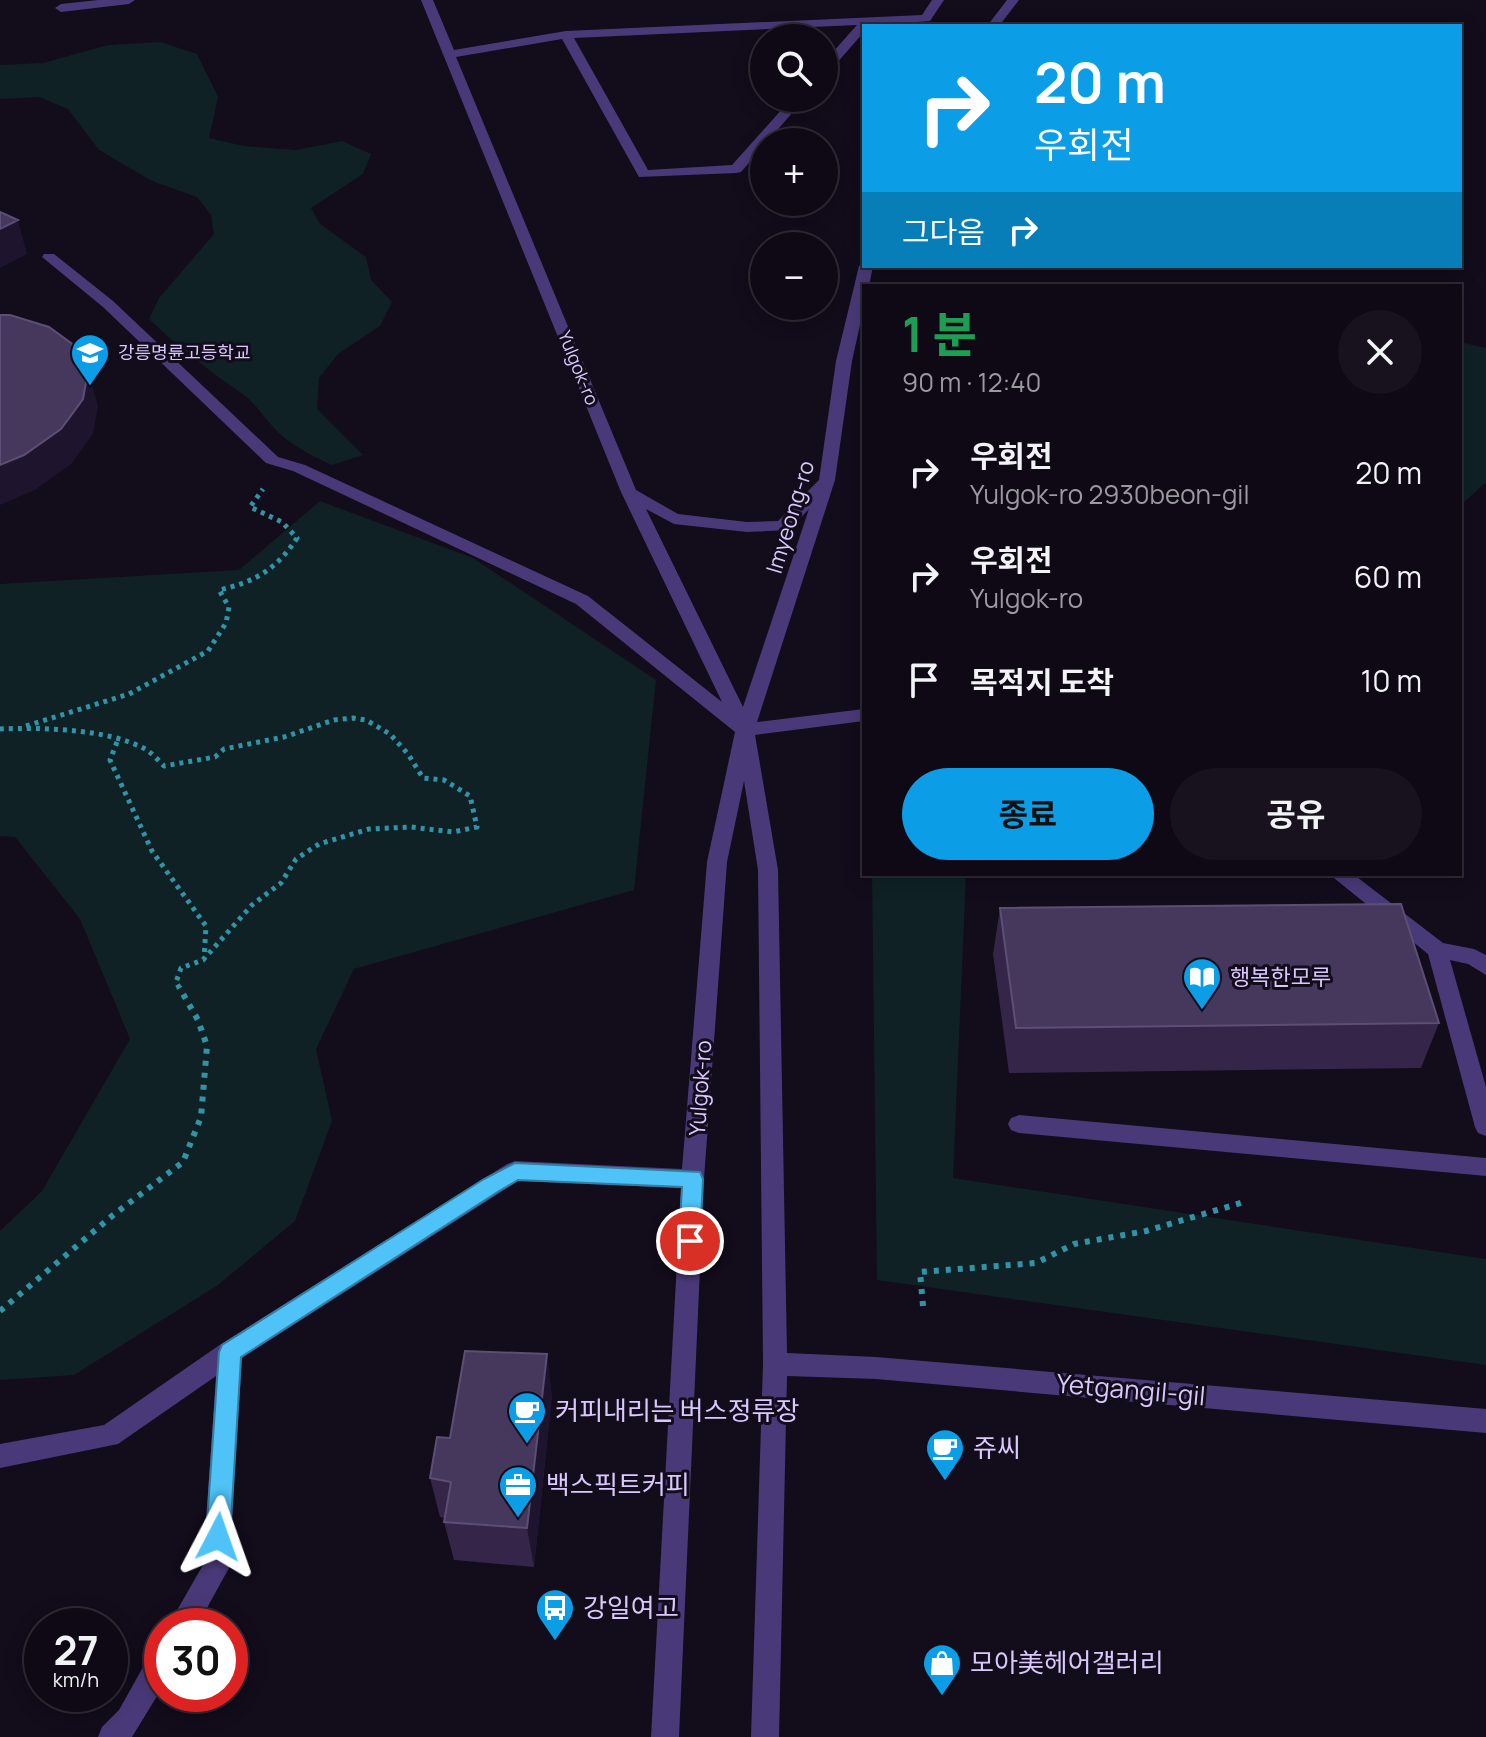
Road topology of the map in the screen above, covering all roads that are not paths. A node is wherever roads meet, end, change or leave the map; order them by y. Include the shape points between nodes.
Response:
1 (129, 0) edge
2 (427, 0) edge
3 (938, 0) edge
4 (1013, 0) edge
5 (61, 8) dead end
6 (868, 20) junction
7 (864, 24) edge
8 (995, 24) edge
9 (862, 27) edge
10 (566, 35) junction
11 (449, 54) junction
12 (838, 54) edge
13 (787, 112) edge
14 (49, 257) dead end
15 (866, 268) edge
16 (827, 480) junction
17 (629, 492) junction
18 (862, 715) edge
19 (745, 730) junction
20 (1342, 876) edge
21 (1437, 950) junction
22 (1486, 967) edge
23 (1019, 1124) dead end
24 (1486, 1127) edge
25 (1486, 1167) edge
26 (693, 1179) junction
27 (230, 1352) junction
28 (775, 1364) junction
29 (1486, 1421) edge
30 (0, 1456) edge
31 (193, 1608) edge
32 (144, 1693) edge
33 (112, 1737) edge
34 (665, 1737) edge
35 (765, 1737) edge

1 - 5 street
2 - 11 street, Yulgok-ro
3 - 6 street via 926,18
4 - 8 street
6 - 7 street
6 - 10 street
9 - 12 street
10 - 11 street
10 - 13 street via 644,174 736,169
11 - 17 street, Yulgok-ro
14 - 19 street via 108,304 272,460 582,600
15 - 16 street, Imyeong-ro via 844,361
16 - 17 street via 783,526 674,519
16 - 19 street, Imyeong-ro
17 - 19 street, Yulgok-ro
18 - 19 street
19 - 26 street, Yulgok-ro via 717,862
19 - 28 street, Yulgok-ro via 768,870
20 - 21 street
21 - 22 street via 1474,957
21 - 24 street
23 - 25 street
26 - 27 street via 515,1171
26 - 34 street, Yulgok-ro
27 - 30 street via 109,1436
27 - 31 street via 216,1568
28 - 29 street, Yetgangil-gil via 876,1368
28 - 35 street, Yulgok-ro
32 - 33 street

